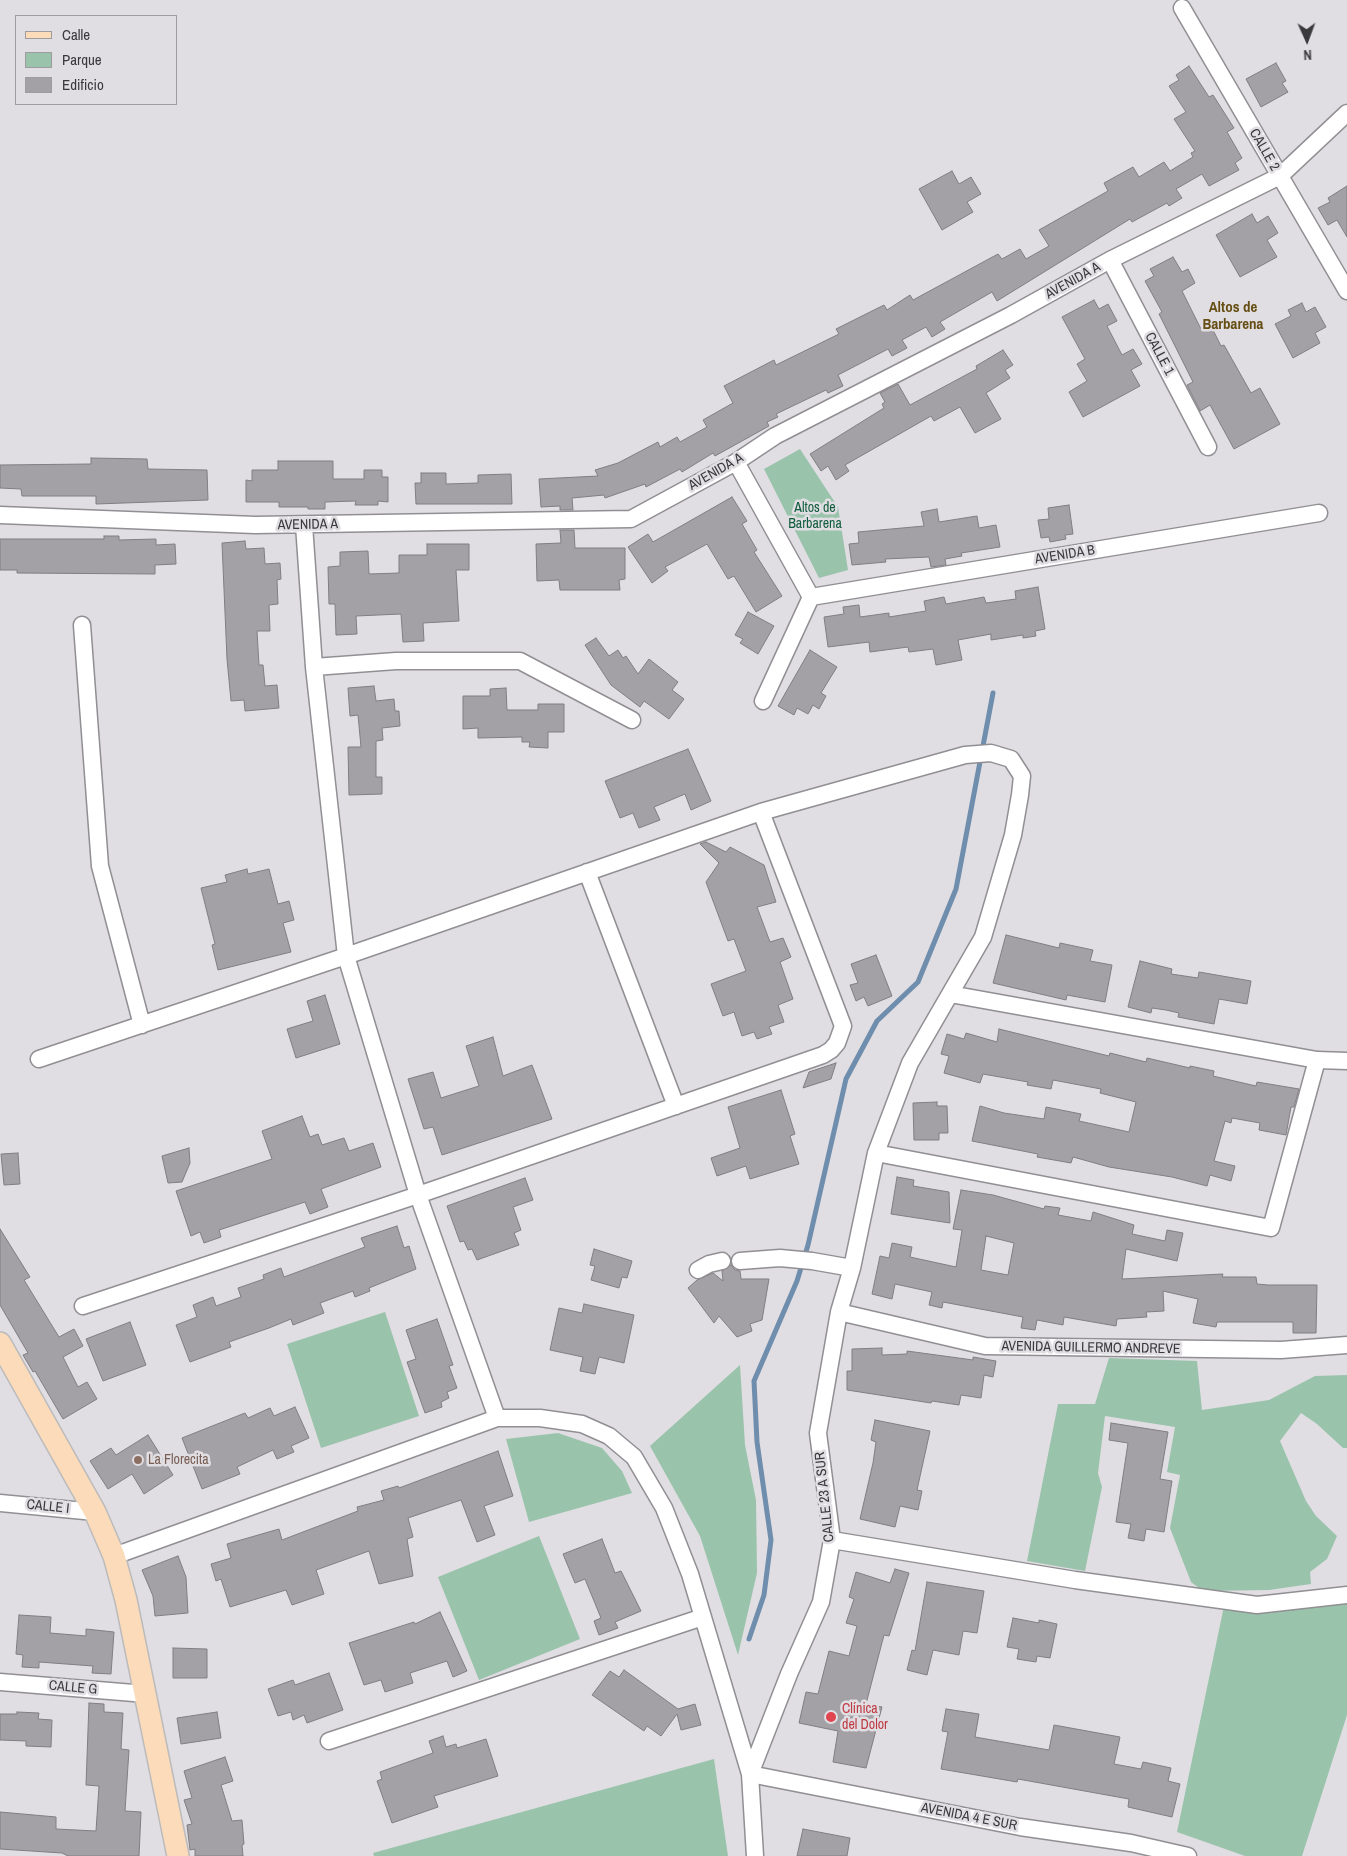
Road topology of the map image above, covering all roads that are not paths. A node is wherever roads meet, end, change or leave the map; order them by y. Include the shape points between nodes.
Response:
1 (1182, 8) dead end
2 (1347, 113) edge
3 (1280, 176) junction
4 (1110, 260) junction
5 (1347, 291) edge
6 (1208, 447) dead end
7 (736, 462) junction
8 (1320, 513) dead end
9 (0, 515) edge
10 (304, 525) junction
11 (812, 597) junction
12 (82, 625) dead end
13 (314, 667) junction
14 (763, 701) dead end
15 (632, 720) dead end
16 (761, 812) junction
17 (587, 872) junction
18 (346, 956) junction
19 (950, 994) junction
20 (142, 1025) junction
21 (40, 1059) dead end
22 (1317, 1060) junction
23 (1347, 1061) edge
24 (676, 1106) junction
25 (876, 1153) junction
26 (418, 1195) junction
27 (740, 1261) dead end
28 (722, 1262) dead end
29 (852, 1268) junction
30 (698, 1270) dead end
31 (84, 1306) dead end
32 (839, 1312) junction
33 (0, 1343) edge
34 (1347, 1345) edge
35 (497, 1418) junction
36 (0, 1503) edge
37 (95, 1512) junction
38 (832, 1540) junction
39 (114, 1556) junction
40 (1347, 1595) edge
41 (704, 1617) junction
42 (0, 1682) edge
43 (146, 1694) junction
44 (329, 1741) dead end
45 (750, 1774) junction
46 (178, 1856) edge
47 (755, 1856) edge
48 (1188, 1856) edge

1 - 3 street, CALLE 2
2 - 3 street, AVENIDA A
3 - 4 street, AVENIDA A
3 - 5 street, CALLE 2
4 - 6 street, CALLE 1
4 - 7 street, AVENIDA A via 1011,315 775,436
7 - 10 street, AVENIDA A via 631,518
7 - 11 street
8 - 11 street, AVENIDA B
9 - 10 street, AVENIDA A
10 - 13 street
11 - 14 street
12 - 20 street via 100,866
13 - 15 street via 396,661 520,661
13 - 18 street
16 - 17 street, CALLE 23 A SUR
16 - 19 street, CALLE 23 A SUR via 965,755 990,753 1012,759 1022,776 1013,835 983,937
16 - 24 street via 843,1026 841,1035 824,1055
17 - 18 street, CALLE 23 A SUR
17 - 24 street
18 - 20 street, CALLE 23 A SUR
18 - 26 street
19 - 22 street
19 - 25 street, CALLE 23 A SUR via 910,1062
20 - 21 street, CALLE 23 A SUR
22 - 23 street
22 - 25 street via 1271,1228
24 - 26 street
25 - 29 street, CALLE 23 A SUR
26 - 31 street
26 - 35 street
27 - 29 street via 780,1258
28 - 30 street
29 - 32 street, CALLE 23 A SUR
32 - 34 street, AVENIDA GUILLERMO ANDREVE via 985,1346 1280,1350
32 - 38 street, CALLE 23 A SUR via 818,1434
33 - 37 main road
35 - 39 street
35 - 41 street via 540,1418 582,1424 609,1436 634,1458 664,1508
36 - 37 street, CALLE I
37 - 39 main road
38 - 40 street via 1075,1580 1257,1605
38 - 45 street, CALLE 23 A SUR via 821,1602
39 - 43 main road
41 - 44 street
41 - 45 street
42 - 43 street, CALLE G
43 - 46 main road
45 - 47 street, CALLE 23 A SUR
45 - 48 street, AVENIDA 4 E SUR via 1020,1827 1131,1842

